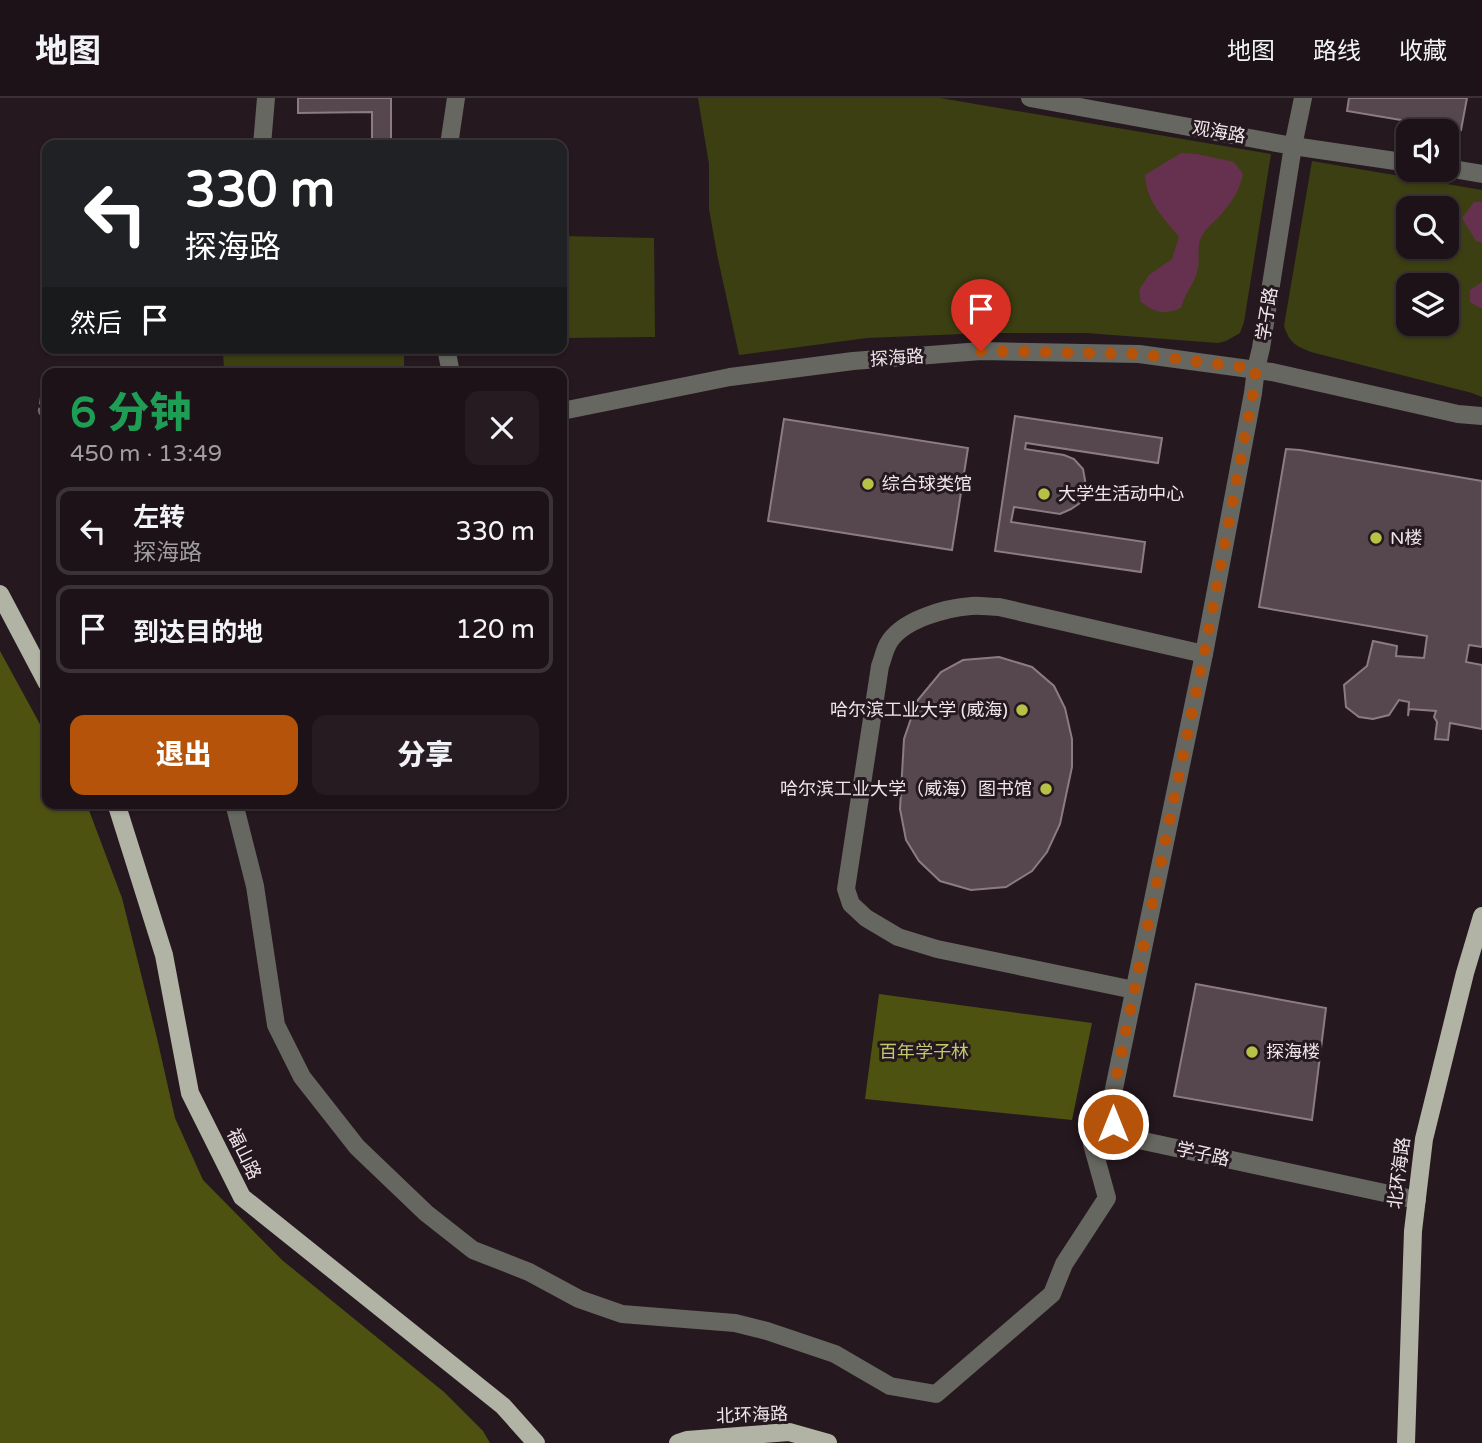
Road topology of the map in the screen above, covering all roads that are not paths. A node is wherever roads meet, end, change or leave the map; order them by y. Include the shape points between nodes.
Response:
1 (266, 98) edge
2 (456, 98) edge
3 (1030, 98) edge
4 (1303, 98) edge
5 (262, 140) edge
6 (450, 140) edge
7 (1293, 146) junction
8 (1396, 161) edge
9 (1459, 169) edge
10 (1481, 169) edge
11 (1256, 369) junction
12 (567, 410) edge
13 (1482, 416) edge
14 (0, 594) edge
15 (1204, 654) junction
16 (42, 674) edge
17 (118, 809) edge
18 (236, 809) edge
19 (1482, 916) edge
20 (1134, 990) junction
21 (1107, 1109) dead end
22 (1417, 1200) junction
23 (536, 1443) edge
24 (678, 1443) edge
25 (828, 1443) edge
26 (1406, 1443) edge

1 - 5 street
2 - 6 street
3 - 7 street, 观海路
4 - 7 street, 学子路
7 - 8 street, 观海路
7 - 11 street, 学子路
9 - 10 street
11 - 12 street, 探海路 via 1139,354 981,351 730,377
11 - 13 street, 探海路
11 - 15 street, 学子路
14 - 16 main road
15 - 20 street, 学子路
15 - 20 street via 999,607 972,606 942,611 899,630 880,666 846,889 851,904 898,937 924,945
17 - 23 main road, 福山路 via 164,955 190,1093 242,1197 503,1406
18 - 21 street via 256,886 276,1025 302,1077 357,1147 426,1213 473,1250 622,1314 735,1322 835,1354 890,1386 936,1394 1052,1294 1064,1264 1107,1198 1092,1144
19 - 22 main road, 北环海路 via 1424,1139
20 - 22 street, 学子路 via 1110,1108 1113,1124 1125,1137
22 - 26 main road, 北环海路
24 - 25 main road, 北环海路 via 789,1432

